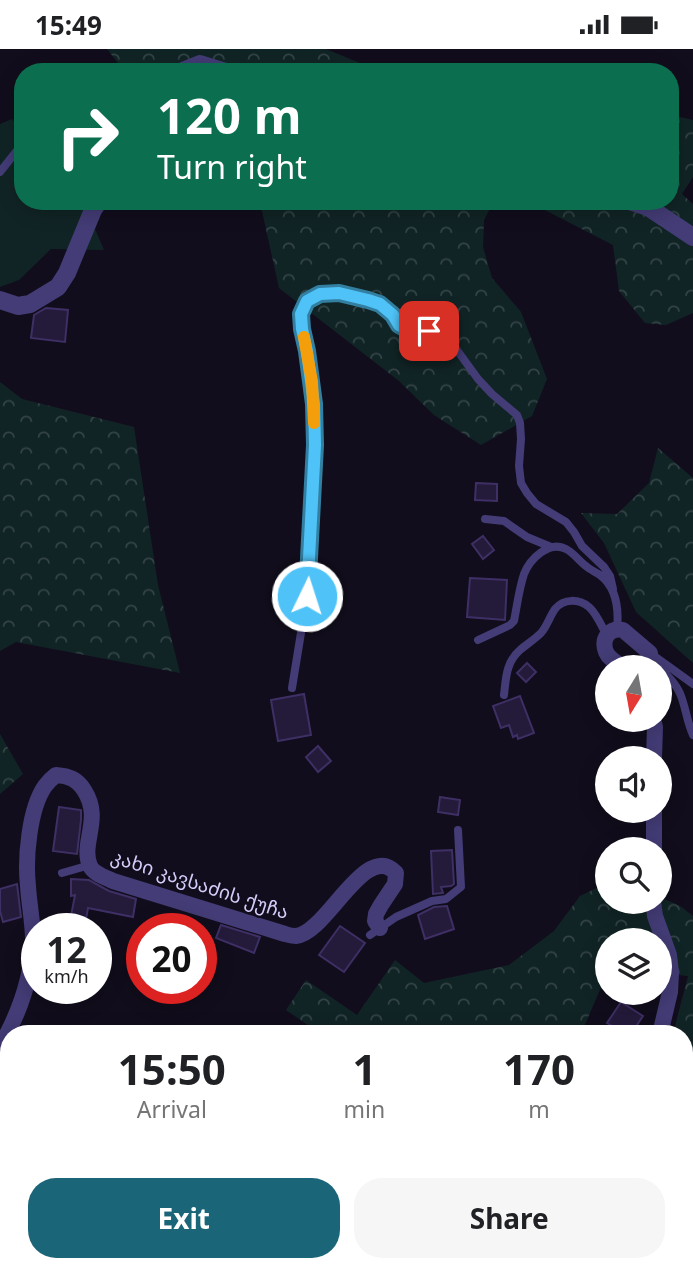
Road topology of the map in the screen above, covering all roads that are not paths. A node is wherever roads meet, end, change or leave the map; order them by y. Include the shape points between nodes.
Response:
1 (14, 154) edge
2 (0, 172) edge
3 (93, 210) edge
4 (653, 210) edge
5 (693, 236) edge
6 (0, 300) edge
7 (485, 519) dead end
8 (551, 547) junction
9 (613, 589) junction
10 (612, 632) junction
11 (478, 640) dead end
12 (608, 655) edge
13 (649, 655) edge
14 (672, 672) edge
15 (672, 680) edge
16 (693, 684) edge
17 (292, 688) dead end
18 (504, 695) dead end
19 (693, 735) edge
20 (458, 830) dead end
21 (90, 865) junction
22 (62, 873) dead end
23 (655, 914) edge
24 (375, 931) joint
25 (12, 1025) edge
26 (662, 1025) edge

1 - 2 lane
3 - 6 street via 58,287 30,305
4 - 5 street
7 - 8 lane via 504,521
8 - 9 lane via 564,547
8 - 11 lane via 525,572 514,621
9 - 10 lane via 618,617
9 - 17 lane via 604,566 582,546 566,522 527,493 521,483 517,415 478,379 454,347 429,331 399,325 380,304 339,293 320,294 307,301 301,314 315,445 307,596
10 - 12 street
10 - 13 street via 623,630
10 - 18 lane via 590,608 569,600 560,603 543,631 511,660
14 - 16 lane
15 - 19 lane
20 - 24 lane via 461,887 446,899 420,905
21 - 22 lane
21 - 24 street, კახი კავსაძის ქუჩა via 113,881 297,936 312,929 369,869 390,867 396,873 395,884 376,914
21 - 25 street, კახი კავსაძის ქუჩა via 90,803 79,782 56,775 46,784 34,810 27,866 31,965
23 - 26 street via 671,973

